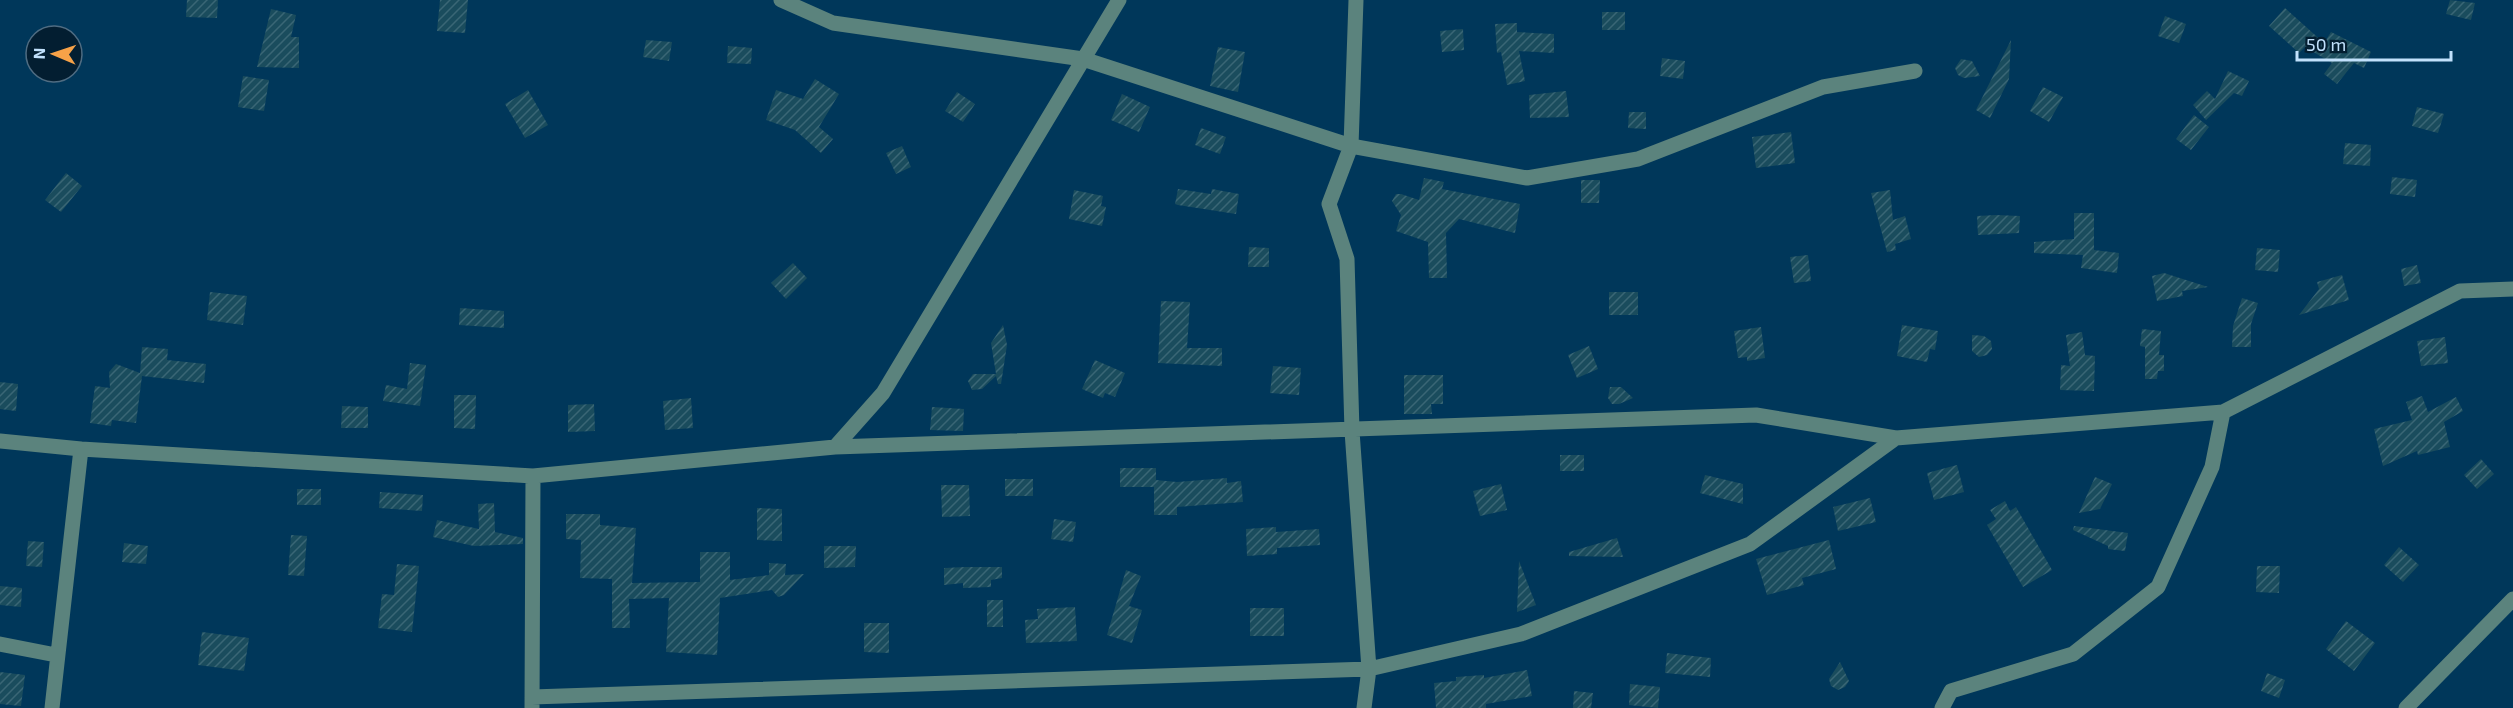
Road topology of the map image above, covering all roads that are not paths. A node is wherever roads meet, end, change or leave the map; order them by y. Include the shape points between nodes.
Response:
1 (781, 0) edge
2 (1119, 0) edge
3 (1356, 0) edge
4 (1083, 59) junction
5 (1915, 71) dead end
6 (1350, 146) junction
7 (2513, 288) edge
8 (2223, 412) junction
9 (1352, 430) junction
10 (1896, 438) junction
11 (0, 441) edge
12 (835, 447) junction
13 (81, 449) junction
14 (533, 476) junction
15 (2513, 600) edge
16 (0, 644) edge
17 (56, 655) junction
18 (1369, 669) junction
19 (532, 703) edge
20 (52, 708) edge
21 (1364, 708) edge
22 (1942, 708) edge
23 (2406, 708) edge

1 - 4 street via 833,23
2 - 4 street
3 - 6 street
4 - 6 street
4 - 12 street via 883,393
5 - 6 street via 1823,87 1638,159 1527,178
6 - 9 street via 1329,204 1347,259
7 - 8 street via 2460,291
8 - 10 street
8 - 22 street via 2212,467 2158,587 2073,654 1951,691
9 - 10 street via 1756,415
9 - 12 street
9 - 18 street
10 - 18 street via 1750,544 1521,634
11 - 13 street
12 - 14 street
13 - 14 street
13 - 17 street
14 - 19 street
15 - 23 street
16 - 17 street
17 - 20 street
18 - 19 street
18 - 21 street

